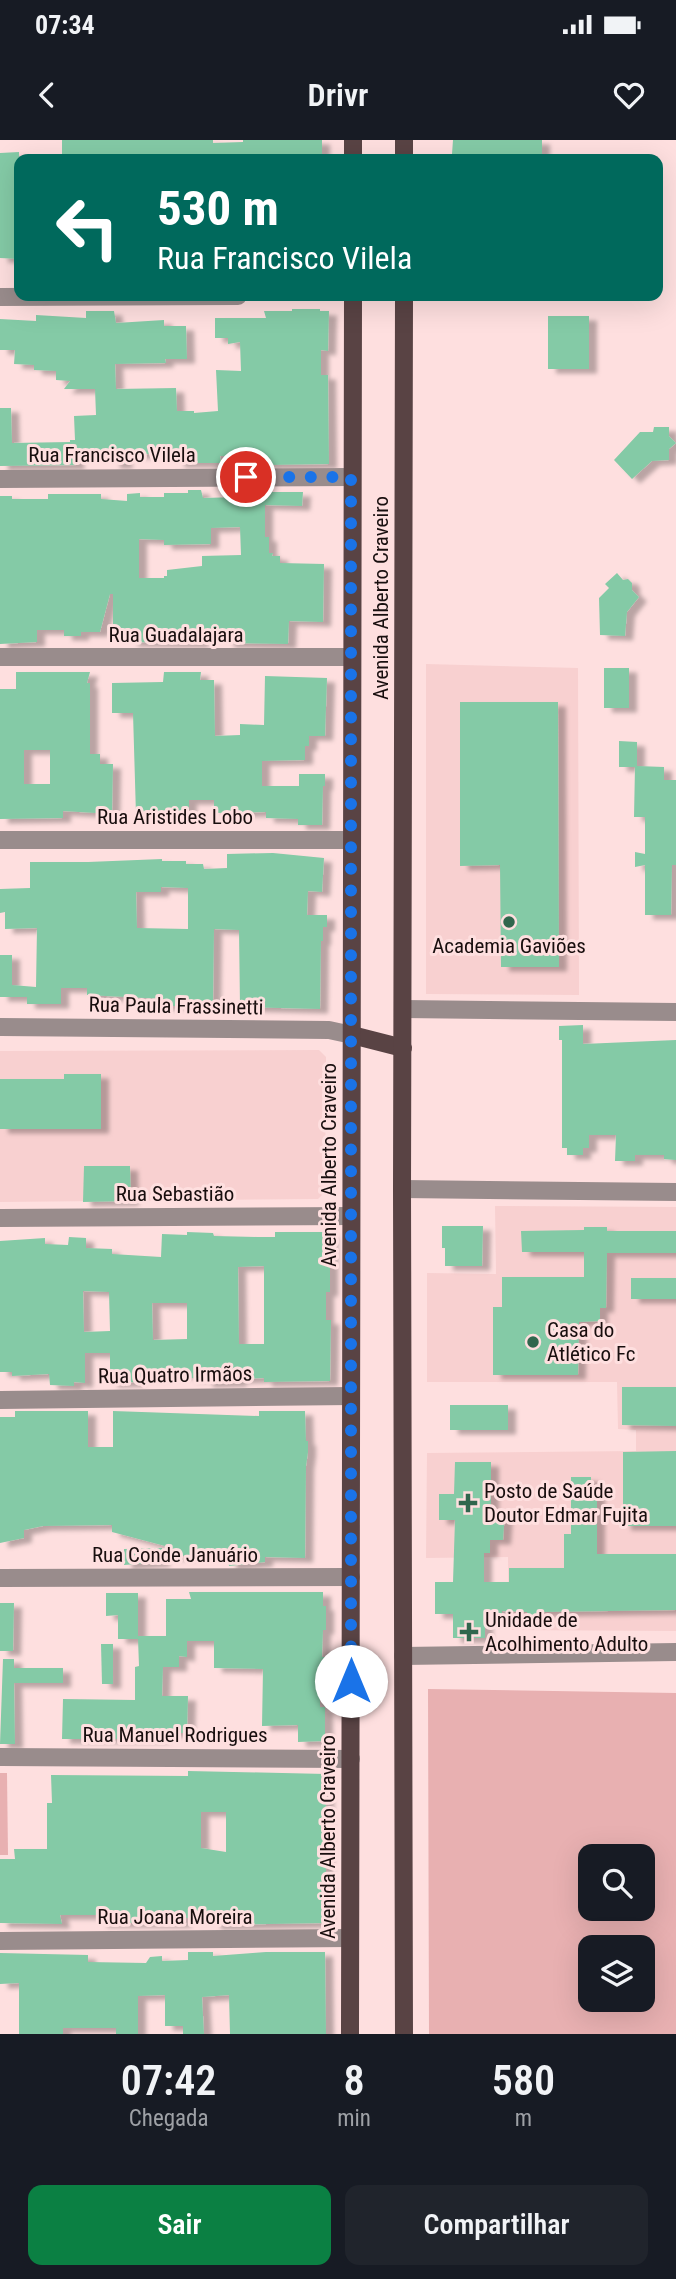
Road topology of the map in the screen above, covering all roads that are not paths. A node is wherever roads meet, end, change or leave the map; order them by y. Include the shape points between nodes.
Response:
1 (352, 301) edge
2 (404, 301) edge
3 (351, 477) junction
4 (0, 479) edge
5 (0, 657) edge
6 (351, 657) junction
7 (0, 840) edge
8 (351, 840) junction
9 (403, 1009) junction
10 (676, 1012) edge
11 (0, 1027) edge
12 (352, 1035) junction
13 (403, 1048) junction
14 (402, 1189) junction
15 (676, 1192) edge
16 (351, 1216) junction
17 (0, 1218) edge
18 (351, 1396) junction
19 (0, 1399) edge
20 (351, 1577) junction
21 (0, 1578) edge
22 (676, 1652) edge
23 (403, 1656) junction
24 (0, 1757) edge
25 (351, 1759) junction
26 (350, 1938) junction
27 (0, 1941) edge
28 (350, 2034) edge
29 (404, 2034) edge

1 - 3 main road, Avenida Alberto Craveiro
2 - 9 main road, Avenida Alberto Craveiro
3 - 4 street, Rua Francisco Vilela
3 - 6 main road, Avenida Alberto Craveiro
5 - 6 street, Rua Guadalajara
6 - 8 main road, Avenida Alberto Craveiro
7 - 8 street, Rua Aristides Lobo
8 - 12 main road, Avenida Alberto Craveiro
9 - 10 street
9 - 13 main road, Avenida Alberto Craveiro
11 - 12 street, Rua Paula Frassinetti via 329,1030
12 - 13 main road
12 - 16 main road, Avenida Alberto Craveiro
13 - 14 main road, Avenida Alberto Craveiro
14 - 15 street
14 - 23 main road, Avenida Alberto Craveiro
16 - 17 street, Rua Sebastião
16 - 18 main road, Avenida Alberto Craveiro
18 - 19 street, Rua Quatro Irmãos
18 - 20 main road, Avenida Alberto Craveiro
20 - 21 street, Rua Conde Januário
20 - 25 main road, Avenida Alberto Craveiro
22 - 23 street
23 - 29 main road, Avenida Alberto Craveiro
24 - 25 street, Rua Manuel Rodrigues
25 - 26 main road, Avenida Alberto Craveiro
26 - 27 street, Rua Joana Moreira
26 - 28 main road, Avenida Alberto Craveiro

